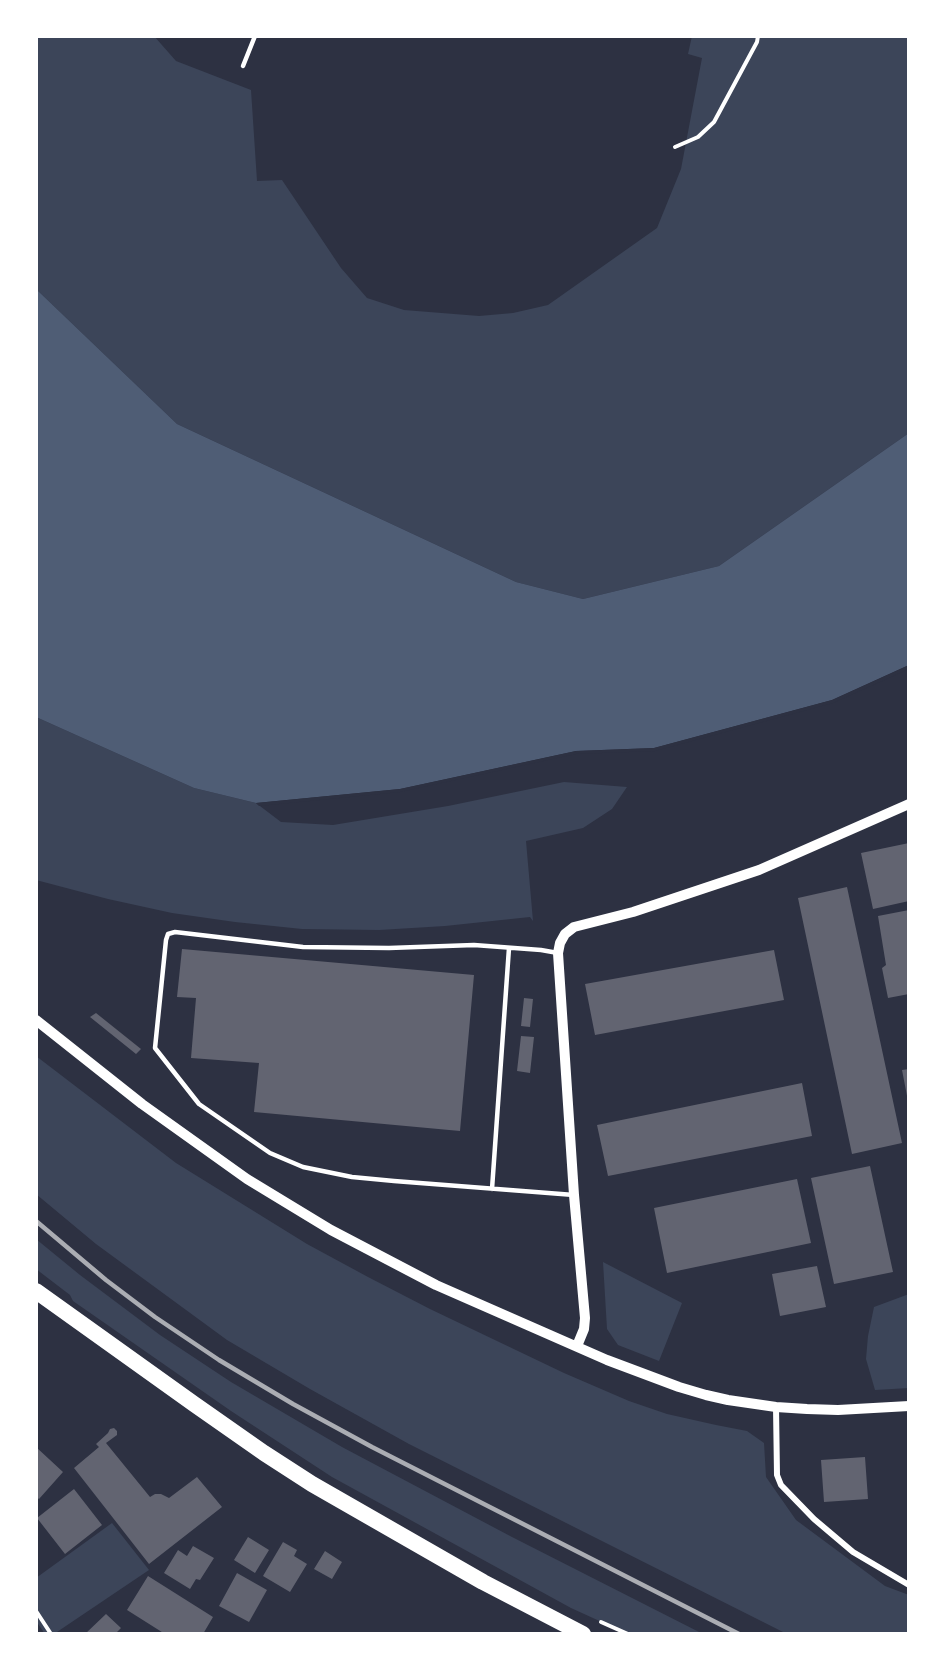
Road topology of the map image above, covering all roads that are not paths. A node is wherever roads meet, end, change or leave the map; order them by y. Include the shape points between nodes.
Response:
1 (255, 36) edge
2 (243, 66) dead end
3 (909, 804) edge
4 (509, 948) junction
5 (558, 953) junction
6 (36, 1020) edge
7 (492, 1189) junction
8 (574, 1195) junction
9 (36, 1291) edge
10 (577, 1346) junction
11 (909, 1406) edge
12 (776, 1407) junction
13 (909, 1586) edge
14 (583, 1634) edge

1 - 2 lane
3 - 5 street via 759,870 633,912 574,927 565,934
4 - 5 lane
4 - 7 lane
4 - 7 lane via 303,947 175,932 168,934 166,940 155,1048 199,1104 270,1153 303,1167 352,1177
5 - 8 street
6 - 10 street via 171,1125 247,1179 331,1230 436,1285
7 - 8 lane
8 - 10 street via 585,1318
9 - 14 highway via 312,1484
10 - 12 street via 679,1387
11 - 12 street via 838,1410
12 - 13 street via 777,1475 781,1485 853,1552

